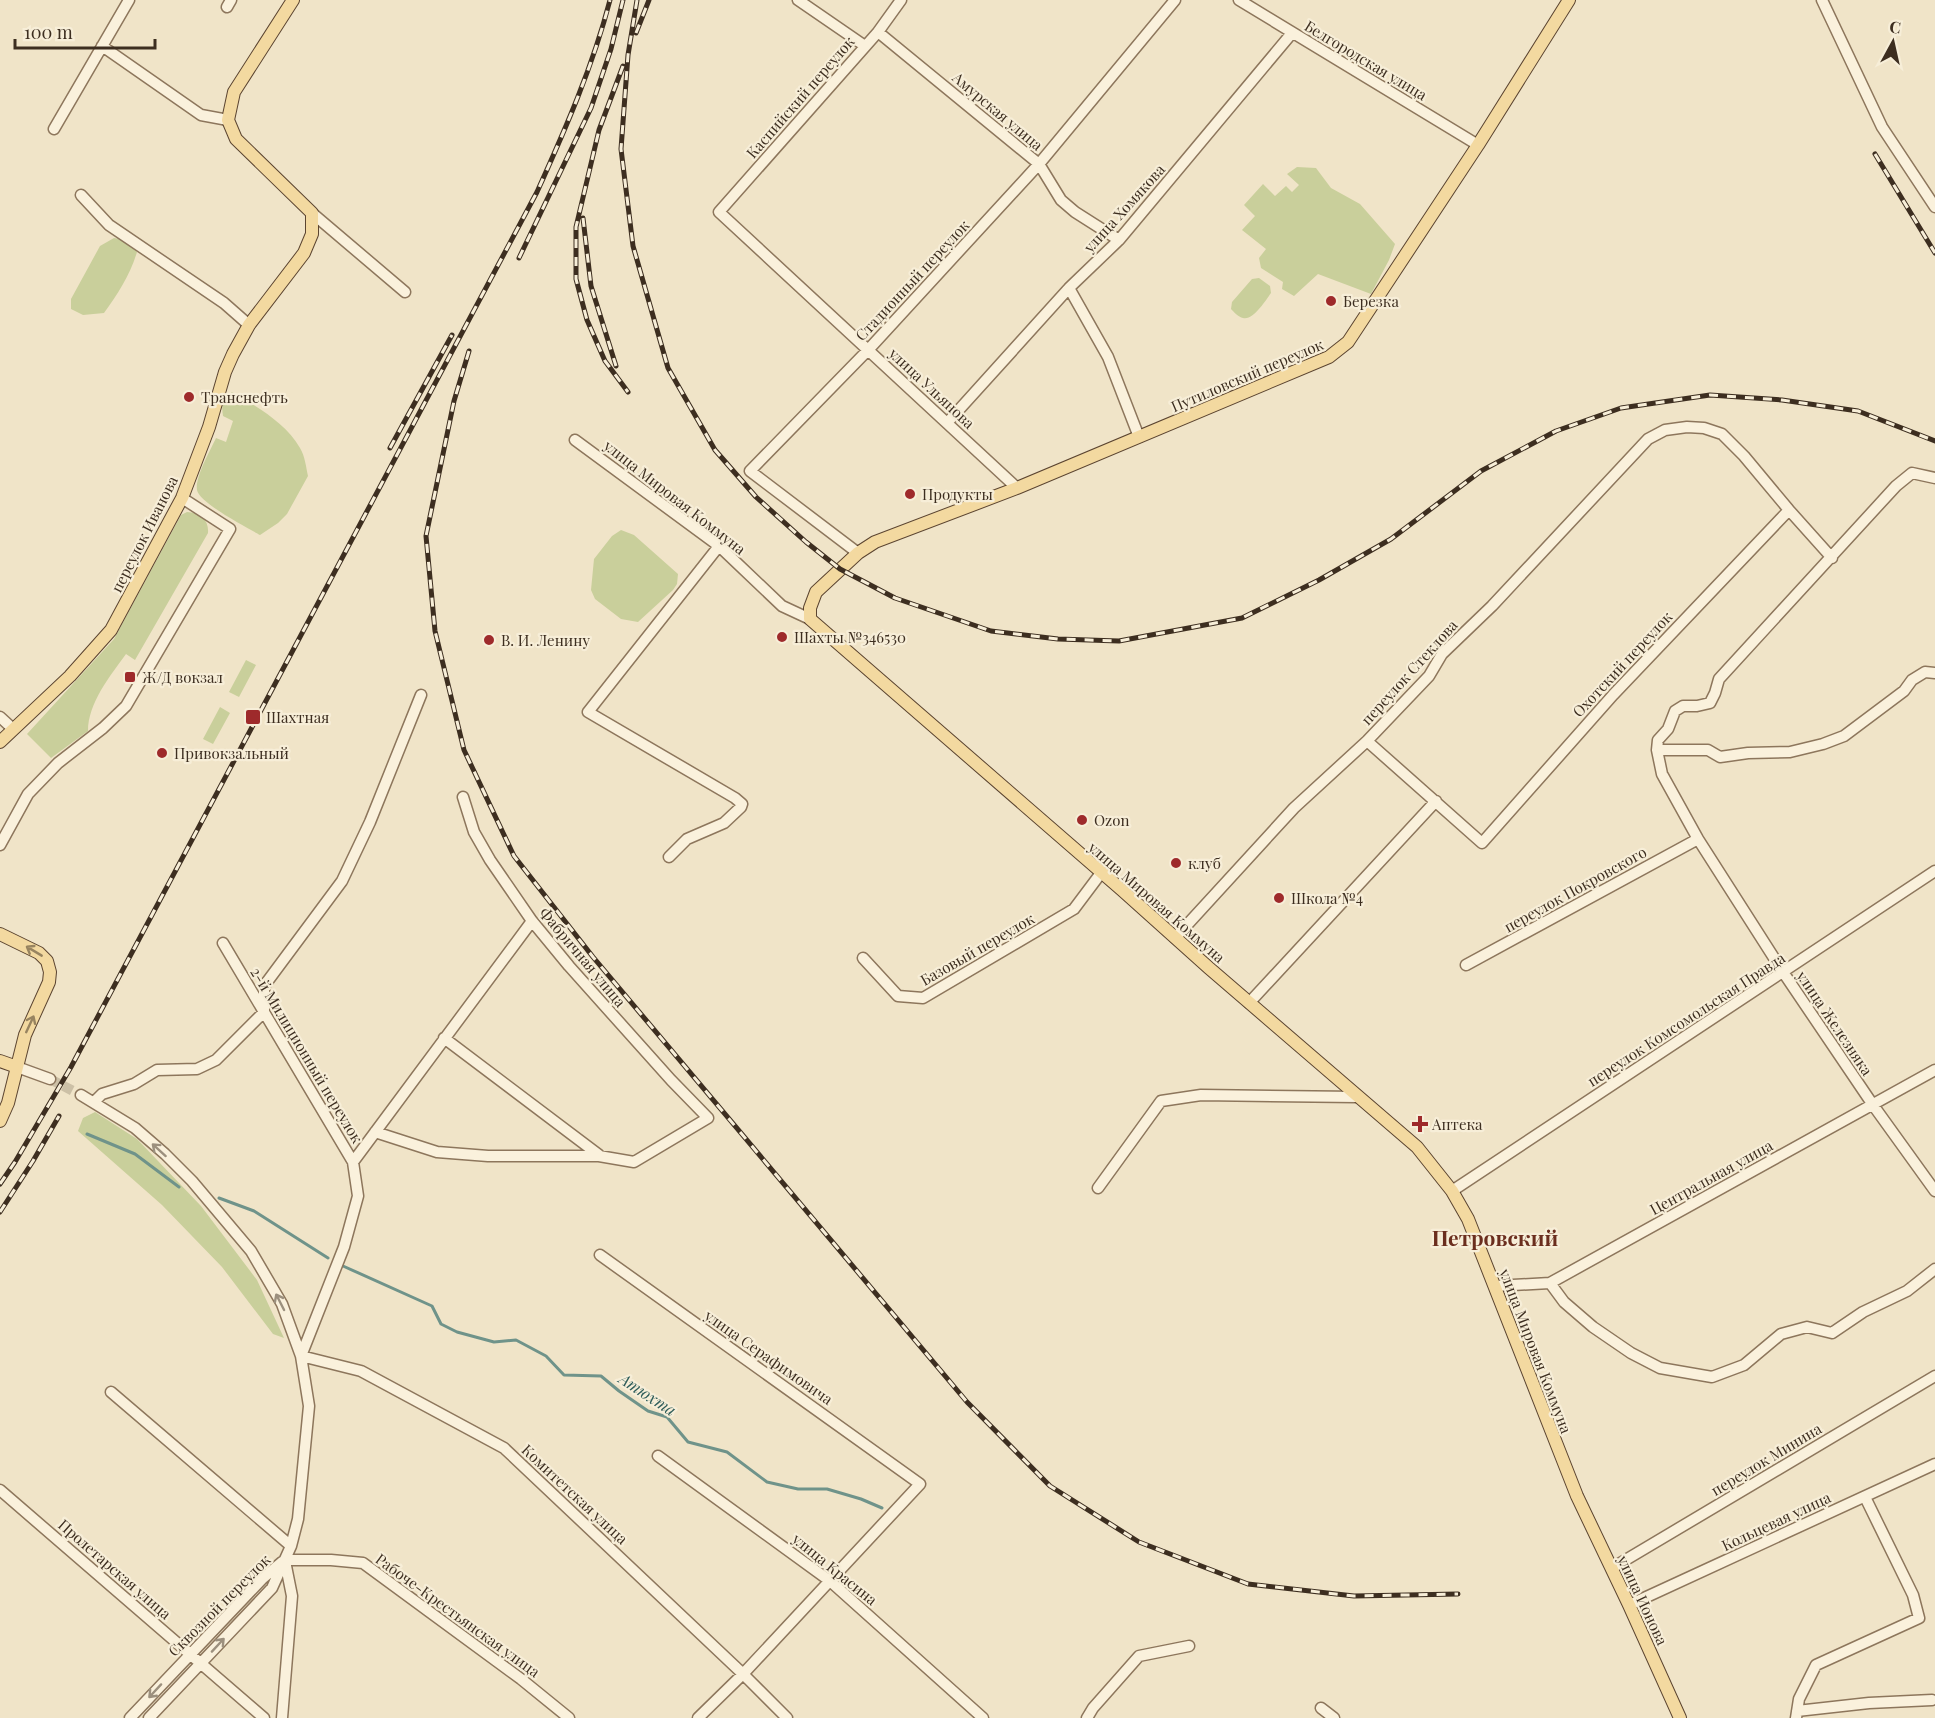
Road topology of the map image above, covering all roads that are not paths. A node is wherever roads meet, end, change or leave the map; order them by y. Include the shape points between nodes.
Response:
1 (129, 0) edge
2 (293, 0) edge
3 (798, 0) edge
4 (901, 0) edge
5 (1175, 0) edge
6 (1239, 0) edge
7 (1569, 0) edge
8 (1822, 0) edge
9 (878, 32) junction
10 (1292, 33) junction
11 (102, 46) junction
12 (865, 46) junction
13 (228, 120) junction
14 (54, 129) dead end
15 (1478, 145) junction
16 (1039, 164) junction
17 (81, 195) dead end
18 (1935, 207) edge
19 (719, 212) joint
20 (312, 213) junction
21 (1119, 240) junction
22 (1069, 288) junction
23 (405, 292) dead end
24 (249, 325) junction
25 (869, 349) junction
26 (947, 423) junction
27 (1139, 437) junction
28 (575, 440) dead end
29 (1935, 478) edge
30 (1017, 488) junction
31 (182, 498) junction
32 (1789, 510) junction
33 (719, 546) junction
34 (858, 553) junction
35 (1832, 558) junction
36 (810, 619) junction
37 (1935, 673) edge
38 (421, 695) dead end
39 (0, 717) edge
40 (13, 729) junction
41 (1366, 741) junction
42 (0, 742) edge
43 (1657, 750) junction
44 (463, 797) dead end
45 (1436, 801) junction
46 (1698, 839) junction
47 (0, 845) edge
48 (669, 857) dead end
49 (1935, 871) edge
50 (1101, 873) junction
51 (532, 921) junction
52 (0, 934) edge
53 (1175, 938) junction
54 (223, 943) dead end
55 (862, 958) dead end
56 (1466, 965) dead end
57 (1783, 972) junction
58 (1249, 1003) junction
59 (264, 1012) junction
60 (444, 1038) junction
61 (0, 1061) edge
62 (17, 1068) junction
63 (1935, 1070) edge
64 (50, 1079) tunnel mouth
65 (81, 1095) tunnel mouth
66 (1357, 1097) junction
67 (94, 1102) junction
68 (1873, 1105) junction
69 (0, 1121) edge
70 (375, 1132) junction
71 (599, 1156) junction
72 (353, 1162) junction
73 (1098, 1188) dead end
74 (1452, 1191) junction
75 (1935, 1191) edge
76 (600, 1255) dead end
77 (1935, 1269) edge
78 (1550, 1283) junction
79 (1495, 1286) junction
80 (301, 1356) junction
81 (1935, 1376) edge
82 (111, 1392) dead end
83 (658, 1456) dead end
84 (1935, 1464) edge
85 (0, 1490) edge
86 (1577, 1496) joint
87 (1865, 1497) junction
88 (291, 1546) junction
89 (285, 1560) junction
90 (1612, 1568) junction
91 (830, 1581) junction
92 (1629, 1605) junction
93 (1189, 1646) dead end
94 (190, 1654) junction
95 (200, 1663) junction
96 (743, 1674) junction
97 (1932, 1700) dead end
98 (1321, 1708) dead end
99 (1797, 1715) edge
100 (130, 1718) edge
101 (149, 1718) edge
102 (264, 1718) edge
103 (282, 1718) edge
104 (569, 1718) edge
105 (699, 1718) edge
106 (787, 1718) edge
107 (983, 1718) edge
108 (1087, 1718) edge
109 (1334, 1718) edge
110 (1680, 1718) edge

1 - 11 street
2 - 13 main road via 234,92
3 - 12 street
4 - 9 street, Каспийский переулок
5 - 16 street, Стадионный переулок
6 - 10 street, Белгородская улица
7 - 15 main road, Путиловский переулок
8 - 18 street via 1882,128
9 - 12 street, Каспийский переулок
9 - 16 street, Амурская улица
10 - 15 street, Белгородская улица
10 - 21 street, улица Хомякова
11 - 13 street via 201,115
11 - 14 street
12 - 19 street, Каспийский переулок
13 - 20 main road via 236,139
15 - 27 main road, Путиловский переулок via 1348,342 1329,357
16 - 21 street, Амурская улица via 1061,200
16 - 25 street, Стадионный переулок
17 - 24 street via 109,225 224,303
19 - 25 street, улица Ульянова
20 - 23 street
20 - 24 main road, переулок Иванова via 312,234 304,254
21 - 22 street, улица Хомякова
22 - 26 street, улица Хомякова
22 - 27 street via 1108,357
24 - 31 main road, переулок Иванова via 225,372
25 - 26 street, улица Ульянова
25 - 34 street, Стадионный переулок via 750,471
26 - 30 street, улица Ульянова
27 - 30 main road, Путиловский переулок
28 - 33 street, улица Мировая Коммуна
29 - 35 street via 1912,473
30 - 34 main road, Путиловский переулок via 875,542
31 - 40 main road, переулок Иванова via 111,630 70,676
31 - 47 street via 230,529 126,706 58,763 28,794
32 - 35 street
32 - 41 street, переулок Стеклова via 1722,434 1687,427 1665,430 1648,439 1442,654 1429,676
32 - 45 street, Охотский переулок via 1613,695 1482,843
33 - 36 street, улица Мировая Коммуна via 782,606
33 - 48 street via 588,712 742,804 724,823 687,839
34 - 36 main road, Путиловский переулок via 816,592
35 - 43 street via 1719,680 1710,703 1683,706 1675,711 1668,729 1658,740
36 - 50 main road, улица Мировая Коммуна
37 - 43 street via 1925,672 1912,680 1904,691 1844,736 1823,744 1790,752 1720,757 1708,750
38 - 59 street via 342,881 264,986
39 - 40 street
40 - 42 main road, переулок Иванова
41 - 45 street
41 - 53 street, переулок Стеклова via 1294,808
43 - 46 street, улица Железняка via 1662,774
44 - 51 street, Фабричная улица via 484,850
45 - 58 street
46 - 56 street, переулок Покровского
46 - 57 street, улица Железняка
49 - 57 street, переулок Комсомольская Правда
50 - 53 main road, улица Мировая Коммуна
50 - 55 street, Базовый переулок via 1074,909 922,998 898,996
51 - 60 street
51 - 71 street, Фабричная улица via 708,1118 634,1162
62 -> 52 main road via 25,1035 50,972 39,952
53 - 58 main road, улица Мировая Коммуна
54 - 59 street, 2-й Милиционный переулок
57 - 68 street, улица Железняка
57 - 74 street, переулок Комсомольская Правда
58 - 66 main road, улица Мировая Коммуна
59 - 67 street via 216,1060 197,1069 157,1070 134,1084 102,1094
59 - 72 street, 2-й Милиционный переулок
60 - 70 street
60 - 71 street
61 - 62 main road
62 - 64 street
62 - 69 main road
63 - 68 street, Центральная улица
65 - 67 street
66 - 73 street via 1201,1095 1161,1101
66 - 74 main road, улица Мировая Коммуна via 1417,1147
80 -> 67 street via 282,1304 251,1251 165,1154 135,1128
68 - 75 street, улица Железняка
68 - 78 street, Центральная улица
70 - 71 street via 437,1152
70 - 72 street
72 - 80 street, 2-й Милиционный переулок via 358,1196 344,1247
74 - 79 main road, улица Мировая Коммуна via 1468,1219
76 - 91 street, улица Серафимовича via 920,1484
77 - 78 street via 1907,1291 1863,1312 1832,1333 1807,1327 1781,1334 1744,1365 1712,1377 1659,1368 1631,1353 1564,1302
78 - 79 street, Центральная улица
79 - 86 main road, улица Мировая Коммуна
80 - 88 street via 309,1406 298,1520
80 - 96 street, Комитетская улица via 361,1371 504,1448
81 - 90 street, переулок Минина
82 - 88 street
83 - 91 street, улица Красина
84 - 87 street, Кольцевая улица
85 - 94 street, Пролетарская улица
86 - 90 main road, улица Ионова
87 - 92 street, Кольцевая улица
87 - 99 street via 1913,1595 1919,1618 1816,1665 1799,1699
88 - 89 street
89 - 94 street, Сквозной переулок
95 -> 89 street, Сквозной переулок via 272,1588
89 - 103 street via 292,1596
89 - 104 street, Рабоче-Крестьянская улица via 363,1563
90 - 92 main road, улица Ионова
91 - 96 street
91 - 107 street, улица Красина
92 - 110 main road, улица Ионова
93 - 108 street via 1139,1656
94 - 95 street, Пролетарская улица
94 -> 100 street, Сквозной переулок
95 - 101 street, Сквозной переулок
95 - 102 street, Пролетарская улица
96 - 105 street
96 - 106 street, Комитетская улица
97 - 99 street via 1869,1703
98 - 109 street

